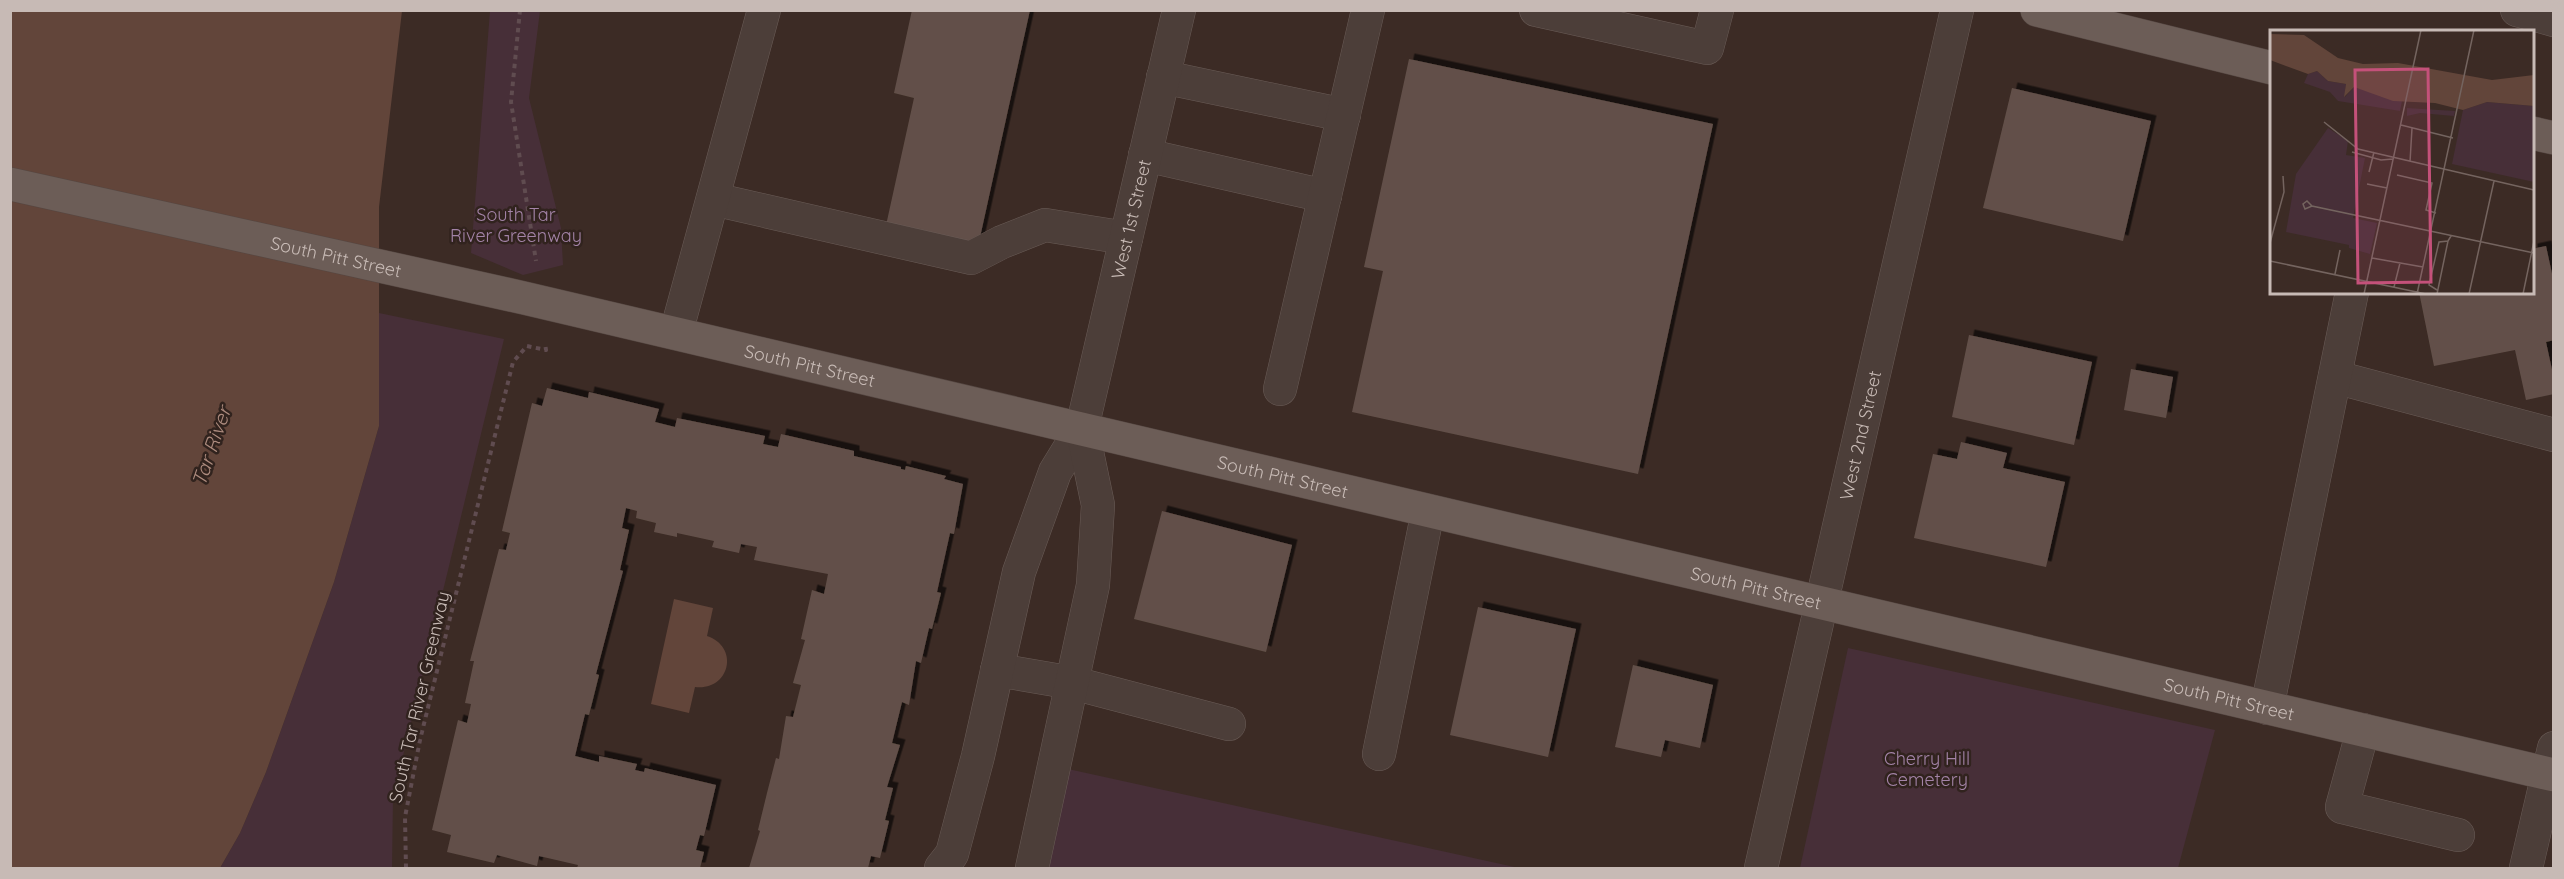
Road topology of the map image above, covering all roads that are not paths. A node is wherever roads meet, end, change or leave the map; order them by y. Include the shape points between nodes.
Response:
1 (764, 10) edge
2 (1179, 10) edge
3 (1368, 10) edge
4 (1536, 10) edge
5 (1717, 10) edge
6 (1957, 10) edge
7 (2037, 10) edge
8 (2517, 10) edge
9 (2553, 20) edge
10 (2270, 68) edge
11 (1163, 77) junction
12 (1344, 115) junction
13 (2534, 133) edge
14 (2553, 138) edge
15 (1145, 156) junction
16 (10, 184) edge
17 (1325, 196) junction
18 (713, 199) junction
19 (1126, 238) junction
20 (2352, 294) edge
21 (676, 333) junction
22 (2335, 377) junction
23 (1280, 389) dead end
24 (1082, 428) junction
25 (2553, 435) edge
26 (1428, 511) junction
27 (1821, 604) junction
28 (997, 670) junction
29 (1073, 683) junction
30 (2267, 708) junction
31 (1229, 724) dead end
32 (2363, 730) junction
33 (1379, 754) dead end
34 (2552, 765) edge
35 (2458, 835) dead end
36 (1762, 865) edge
37 (943, 868) edge
38 (1032, 868) edge
39 (2526, 868) edge

1 - 18 street
2 - 11 street, West 1st Street
3 - 12 street
4 - 5 street via 1707,48
6 - 27 street, West 2nd Street
7 - 10 main road
8 - 9 street
11 - 12 street
11 - 15 street, West 1st Street
12 - 17 street
13 - 14 main road
15 - 17 street
15 - 19 street, West 1st Street
16 - 21 main road, South Pitt Street
17 - 23 street
18 - 19 street via 971,258 1045,225
18 - 21 street
19 - 24 street, West 1st Street
20 - 22 street
21 - 24 main road, South Pitt Street
22 - 25 street
22 - 30 street
24 - 26 main road, South Pitt Street
24 - 28 street via 1055,472 1040,512 1019,572
24 - 29 street via 1098,505 1094,585
26 - 27 main road, South Pitt Street
26 - 33 street
27 - 30 main road, South Pitt Street
27 - 36 street, West 2nd Street
28 - 29 street
28 - 37 street via 952,854
29 - 31 street
29 - 38 street
30 - 32 main road, South Pitt Street
32 - 34 main road, South Pitt Street
32 - 35 street via 2342,807
34 - 39 street

